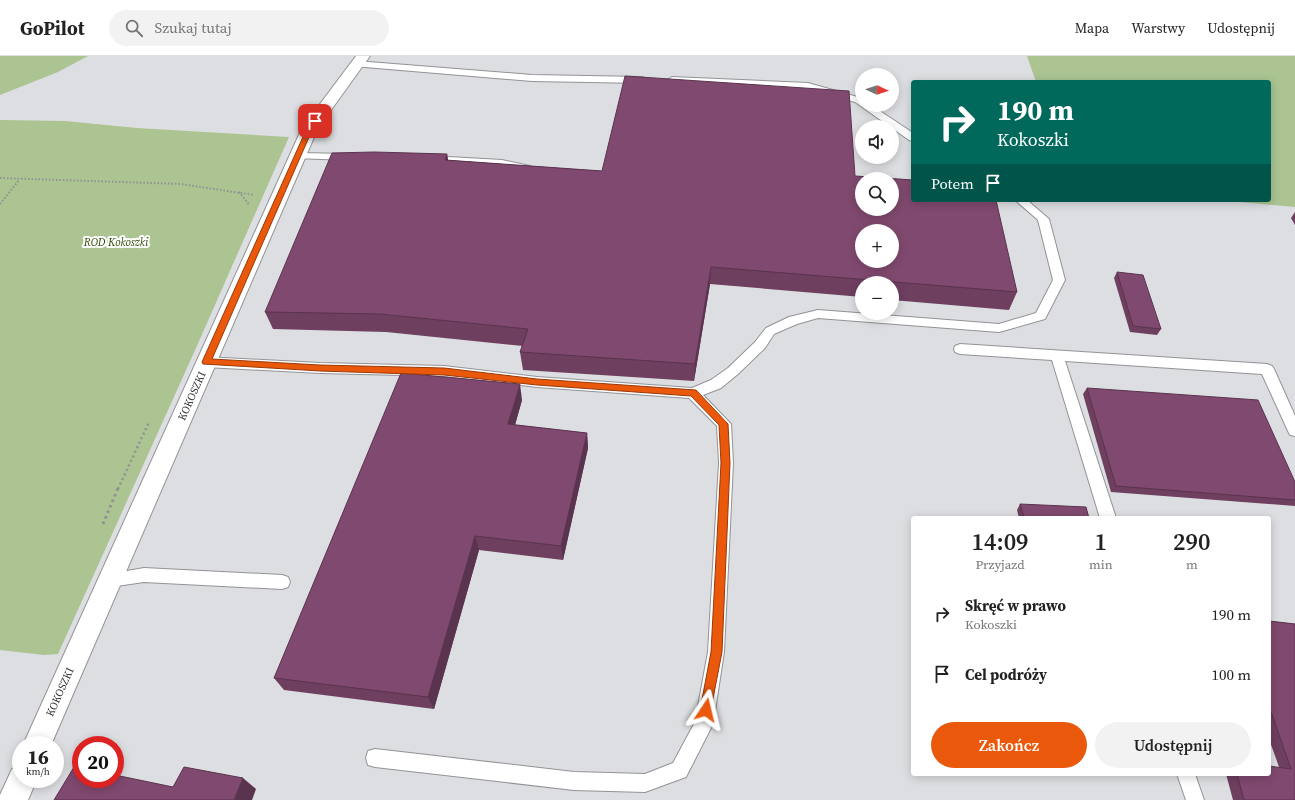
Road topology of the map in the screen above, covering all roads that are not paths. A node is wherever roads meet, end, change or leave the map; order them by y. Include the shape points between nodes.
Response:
1 (359, 60) edge
2 (855, 99) edge
3 (875, 112) edge
4 (911, 137) edge
5 (298, 156) junction
6 (361, 158) edge
7 (416, 159) edge
8 (537, 169) edge
9 (1022, 202) edge
10 (960, 349) dead end
11 (1057, 356) junction
12 (206, 362) junction
13 (693, 393) junction
14 (1295, 431) edge
15 (1107, 516) edge
16 (110, 580) junction
17 (282, 582) dead end
18 (41, 736) edge
19 (375, 758) dead end
20 (1187, 776) edge
21 (18, 788) edge
22 (13, 800) edge
23 (1194, 800) edge

1 - 2 lane via 519,78 740,82 808,86
1 - 5 street, KOKOSZKI via 310,128
3 - 4 lane
5 - 6 lane
5 - 12 street, KOKOSZKI
7 - 8 lane via 502,163
9 - 13 lane via 1043,219 1059,280 1041,316 999,328 818,314 793,320 770,331 760,345 733,371 716,384
10 - 11 lane
11 - 14 lane via 1267,370
11 - 15 lane
12 - 13 lane via 444,372 537,382
12 - 16 street, KOKOSZKI
13 - 19 lane via 724,424 726,463 716,652 704,724 679,770 645,783 574,781
16 - 17 lane via 144,575
16 - 18 street, KOKOSZKI
20 - 23 lane
21 - 22 street

